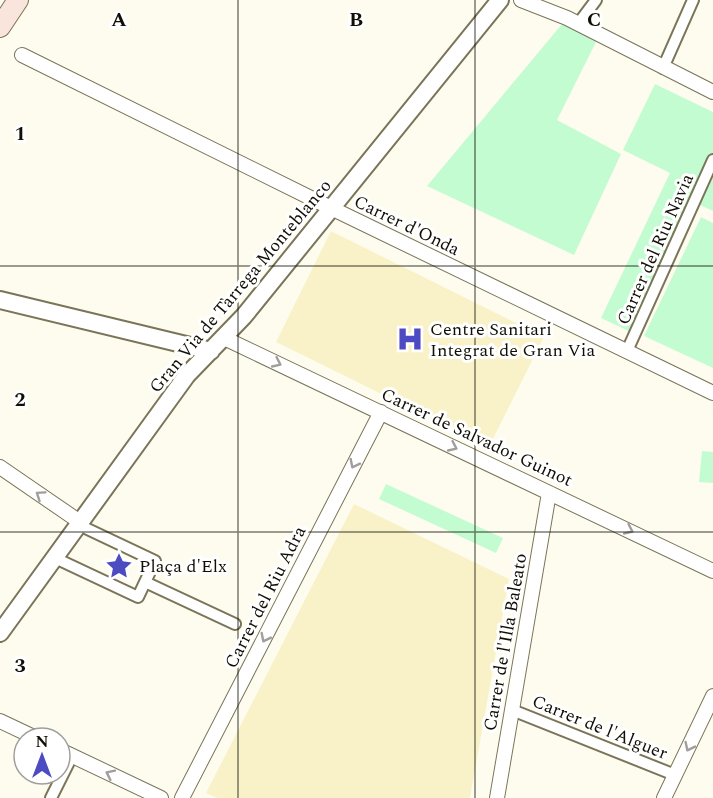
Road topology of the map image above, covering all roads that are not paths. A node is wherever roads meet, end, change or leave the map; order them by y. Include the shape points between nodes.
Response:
1 (18, 0) edge
2 (500, 0) edge
3 (521, 0) edge
4 (596, 0) edge
5 (693, 0) edge
6 (578, 24) junction
7 (0, 27) edge
8 (22, 54) dead end
9 (663, 68) junction
10 (713, 92) edge
11 (713, 160) edge
12 (331, 208) junction
13 (0, 300) edge
14 (224, 338) junction
15 (211, 351) junction
16 (627, 351) junction
17 (713, 393) edge
18 (381, 412) junction
19 (0, 467) edge
20 (549, 493) junction
21 (80, 524) junction
22 (55, 558) junction
23 (713, 571) edge
24 (145, 582) junction
25 (236, 624) dead end
26 (0, 633) edge
27 (713, 696) edge
28 (512, 710) junction
29 (72, 756) edge
30 (675, 775) junction
31 (160, 798) edge
32 (182, 798) edge
33 (497, 798) edge
34 (664, 798) edge

1 - 7 main road
2 - 12 street, Gran Via de Tàrrega Monteblanco
3 - 6 street
4 - 6 street
5 - 9 street
6 - 9 street
8 - 12 street, Carrer d'Onda
9 - 10 street
11 - 16 street, Carrer del Riu Navia
12 - 14 street, Gran Via de Tàrrega Monteblanco
12 - 16 street, Carrer d'Onda
13 - 15 street
14 - 15 street, Gran Via de Tàrrega Monteblanco
14 -> 18 street, Carrer de Salvador Guinot
15 - 21 street, Gran Via de Tàrrega Monteblanco via 187,375
16 - 17 street, Carrer d'Onda
18 -> 20 street, Carrer de Salvador Guinot
18 -> 32 street, Carrer del Riu Adra
21 -> 19 street
20 -> 23 street, Carrer de Salvador Guinot
20 - 28 street, Carrer de l'Illa Baleato
21 - 22 street, Gran Via de Tàrrega Monteblanco
21 - 24 street via 155,561
22 - 24 street via 138,597
22 - 26 street, Gran Via de Tàrrega Monteblanco
24 - 25 street
27 -> 30 street
28 - 30 street, Carrer de l'Alguer
28 - 33 street, Carrer de l'Illa Baleato
31 -> 29 street
30 - 34 street

